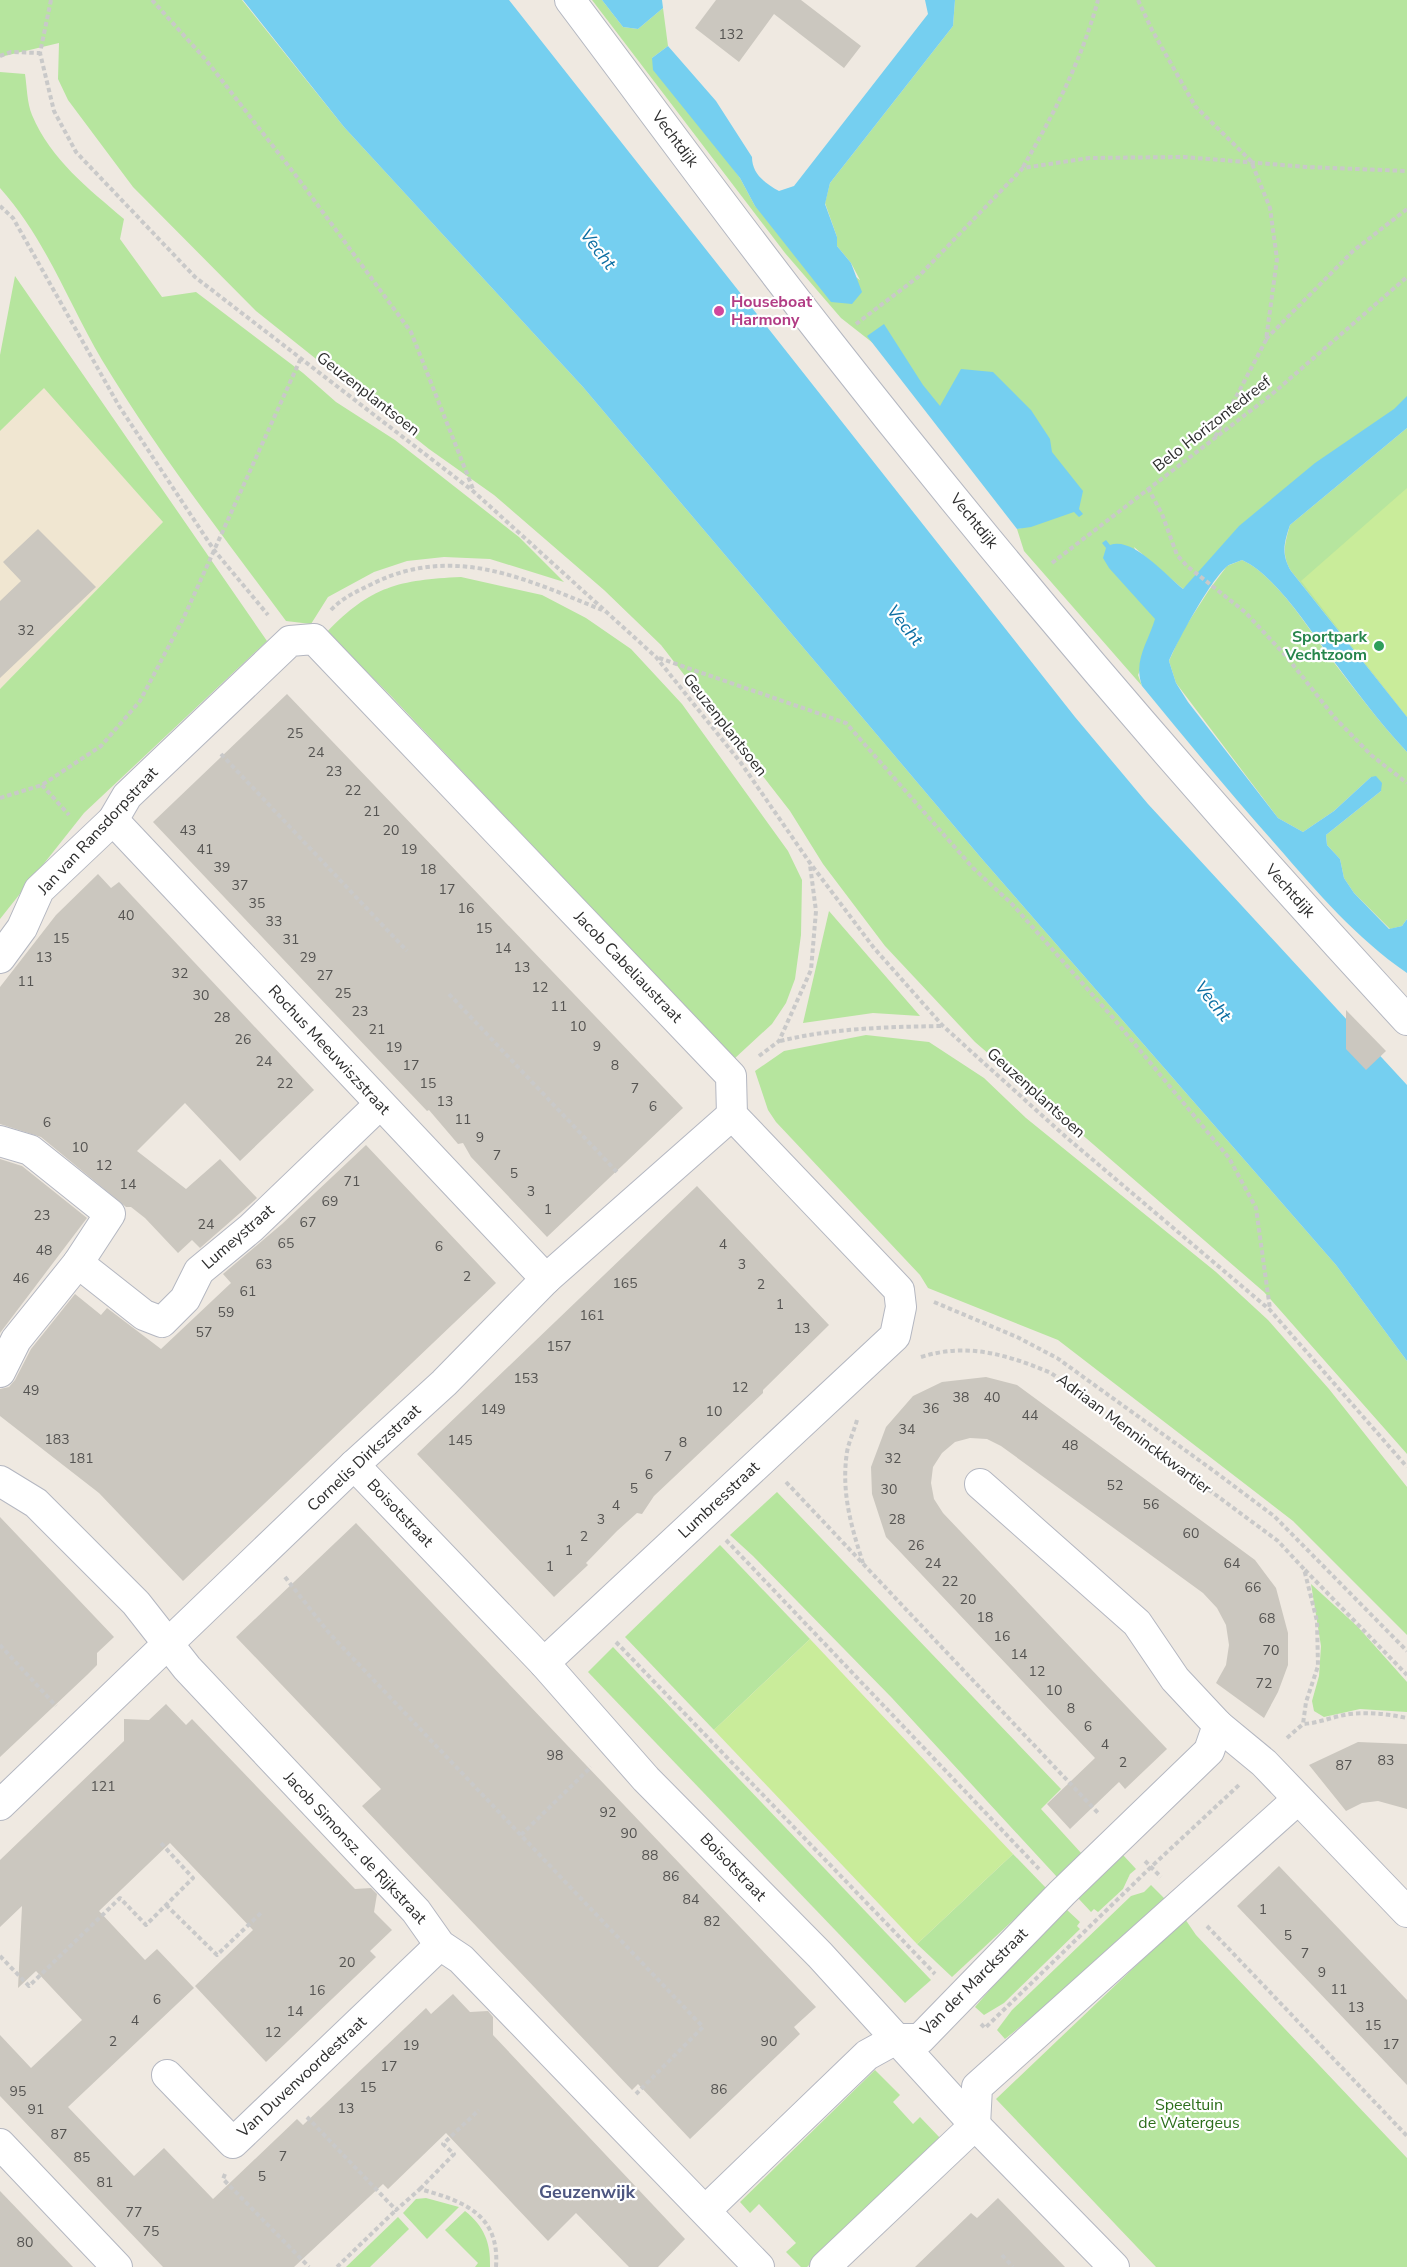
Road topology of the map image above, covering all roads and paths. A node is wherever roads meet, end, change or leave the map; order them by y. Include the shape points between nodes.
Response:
1 (51, 0) edge
2 (152, 0) edge
3 (570, 0) edge
4 (1098, 0) edge
5 (1138, 0) edge
6 (40, 53) junction
7 (0, 56) edge
8 (1251, 161) junction
9 (1023, 168) junction
10 (1407, 171) edge
11 (0, 206) edge
12 (1407, 209) edge
13 (1407, 277) edge
14 (826, 339) junction
15 (1266, 340) junction
16 (302, 358) junction
17 (1214, 439) junction
18 (1148, 488) junction
19 (473, 490) junction
20 (214, 550) junction
21 (1025, 584) junction
22 (605, 611) junction
23 (302, 640) junction
24 (656, 657) junction
25 (198, 729) junction
26 (1407, 783) edge
27 (42, 785) junction
28 (0, 798) edge
29 (102, 830) junction
30 (810, 863) junction
31 (407, 951) dead end
32 (0, 958) edge
33 (449, 994) dead end
34 (1407, 1020) edge
35 (943, 1026) junction
36 (779, 1041) junction
37 (732, 1076) junction
38 (380, 1104) junction
39 (732, 1115) junction
40 (0, 1141) edge
41 (639, 1195) junction
42 (78, 1263) junction
43 (546, 1279) junction
44 (901, 1307) junction
45 (1270, 1310) junction
46 (914, 1360) dead end
47 (0, 1372) edge
48 (858, 1412) dead end
49 (763, 1459) junction
50 (354, 1465) junction
51 (1407, 1467) edge
52 (0, 1481) edge
53 (980, 1484) dead end
54 (703, 1515) junction
55 (265, 1553) junction
56 (863, 1563) junction
57 (1305, 1569) junction
58 (593, 1617) junction
59 (169, 1644) junction
60 (0, 1645) edge
61 (1407, 1652) edge
62 (544, 1664) junction
63 (1407, 1675) edge
64 (1407, 1718) edge
65 (1303, 1724) junction
66 (1218, 1725) junction
67 (79, 1730) junction
68 (615, 1743) junction
69 (1264, 1763) junction
70 (1297, 1800) junction
71 (0, 1805) edge
72 (521, 1835) junction
73 (1120, 1837) junction
74 (160, 1842) dead end
75 (1151, 1867) junction
76 (1062, 1893) junction
77 (1185, 1902) junction
78 (166, 1905) junction
79 (262, 1912) dead end
80 (1407, 1912) edge
81 (1093, 1924) junction
82 (440, 1945) junction
83 (0, 1956) edge
84 (960, 1999) junction
85 (896, 2039) junction
86 (167, 2075) dead end
87 (286, 2095) junction
88 (479, 2110) dead end
89 (614, 2116) junction
90 (975, 2125) junction
91 (1407, 2136) edge
92 (233, 2143) junction
93 (0, 2144) edge
94 (420, 2189) junction
95 (396, 2210) junction
96 (706, 2210) junction
97 (1002, 2256) dead end
98 (749, 2263) edge
99 (117, 2267) edge
100 (309, 2267) edge
101 (337, 2267) edge
102 (495, 2267) edge
103 (825, 2267) edge
104 (1013, 2267) edge
105 (1114, 2267) edge

1 - 6 path
2 - 19 path via 206,60 411,332
3 - 14 street, Vechtdijk
4 - 9 path via 1055,113
5 - 8 path via 1195,106
6 - 7 path via 11,52
6 - 16 path, Geuzenplantsoen via 54,111 76,152 195,277
8 - 9 path via 1089,158
8 - 10 path
8 - 15 path via 1270,208 1277,259
9 - 14 path via 918,277 849,329
11 - 20 path via 13,218 119,406
12 - 15 path via 1353,251
13 - 17 path, Belo Horizontedreef
14 - 21 street, Vechtdijk
15 - 17 path
16 - 19 path, Geuzenplantsoen
16 - 20 path
17 - 18 path, Belo Horizontedreef
18 - 21 path, Belo Horizontedreef
18 - 26 path via 1177,555 1245,612 1343,726 1371,755
19 - 22 path, Geuzenplantsoen
20 - 23 path
20 - 27 path via 140,701 101,746
21 - 34 street, Vechtdijk via 1289,892
22 - 23 path via 494,569 444,566 398,572 341,599
22 - 24 path, Geuzenplantsoen
23 - 25 street, Jan van Ransdorpstraat
23 - 37 street, Jacob Cabeliaustraat
24 - 30 path, Geuzenplantsoen via 741,763
24 - 45 path via 846,723 973,868 1012,904 1114,1019 1228,1158 1256,1208
25 - 29 street, Jan van Ransdorpstraat via 127,796
25 - 31 path
27 - 28 path
27 - 29 path
29 - 32 street, Jan van Ransdorpstraat via 39,890 22,928
29 - 38 street, Rochus Meeuwiszstraat
30 - 35 path, Geuzenplantsoen via 874,948
30 - 36 path via 816,911 811,970
33 - 41 path
35 - 36 path via 829,1030
35 - 45 path, Geuzenplantsoen via 1066,1137
36 - 37 path
37 - 39 street
38 - 42 street, Lumeystraat via 199,1271 185,1299 162,1322 144,1315
38 - 43 street, Rochus Meeuwiszstraat
39 - 41 street, Cornelis Dirkszstraat
39 - 44 street via 899,1290
40 - 42 street via 30,1150 110,1214
41 - 43 street, Cornelis Dirkszstraat
42 - 47 street via 16,1340
43 - 50 street, Cornelis Dirkszstraat via 444,1383
44 - 49 street, Lumbresstraat via 895,1336
44 - 61 path via 934,1301 1017,1336 1057,1358 1274,1516
45 - 51 path, Geuzenplantsoen
46 - 57 path, Adriaan Menninckkwartier via 963,1350 1009,1355 1051,1373 1278,1540
48 - 56 path via 847,1450 844,1485 848,1519
49 - 54 street, Lumbresstraat
49 - 56 path
50 - 55 street, Cornelis Dirkszstraat
50 - 62 street, Boisotstraat
52 - 59 street, Jacob Simonsz. de Rijkstraat via 36,1503 136,1603
53 - 66 street via 1137,1623 1175,1679
54 - 58 street, Lumbresstraat
54 - 76 path
55 - 59 street, Cornelis Dirkszstraat
55 - 72 path via 329,1633
56 - 73 path
57 - 63 path
57 - 65 path, Adriaan Menninckkwartier via 1317,1621 1318,1666
58 - 62 street, Lumbresstraat
58 - 84 path
59 - 67 street, Cornelis Dirkszstraat
59 - 82 street, Jacob Simonsz. de Rijkstraat via 187,1668 416,1911
60 - 67 path
62 - 68 street, Boisotstraat
64 - 65 path via 1384,1713 1349,1714
65 - 69 path
66 - 69 street
66 - 73 street, Van der Marckstraat via 1209,1751
67 - 71 street, Cornelis Dirkszstraat
68 - 72 path
68 - 85 street, Boisotstraat
69 - 70 street
69 - 75 path
70 - 77 street
70 - 80 street
72 - 89 path via 703,2027
73 - 75 path
73 - 76 street, Van der Marckstraat
74 - 78 path via 193,1878
75 - 77 path
75 - 81 path
76 - 81 path
76 - 84 street, Van der Marckstraat
77 - 90 street via 977,2087
77 - 91 path
78 - 79 path via 217,1955
78 - 83 path via 146,1925 120,1898 29,1986
81 - 84 path via 985,2028
82 - 87 street, Van Duvenvoordestraat
82 - 89 street, Jacob Simonsz. de Rijkstraat via 461,1959
84 - 85 street, Van der Marckstraat via 920,2039
85 - 90 street, Boisotstraat
85 - 96 street, Van der Marckstraat via 867,2055
86 - 92 street, Van Duvenvoordestraat
87 - 92 street, Van Duvenvoordestraat
87 - 95 path
88 - 94 path via 443,2144 454,2154
89 - 96 street, Jacob Simonsz. de Rijkstraat
90 - 103 street
90 - 105 street, Boisotstraat
92 - 100 path via 224,2179
93 - 99 street
94 - 95 path
94 - 102 path via 467,2204 488,2225 495,2247
95 - 101 path
96 - 98 street, Jacob Simonsz. de Rijkstraat
97 - 104 path

